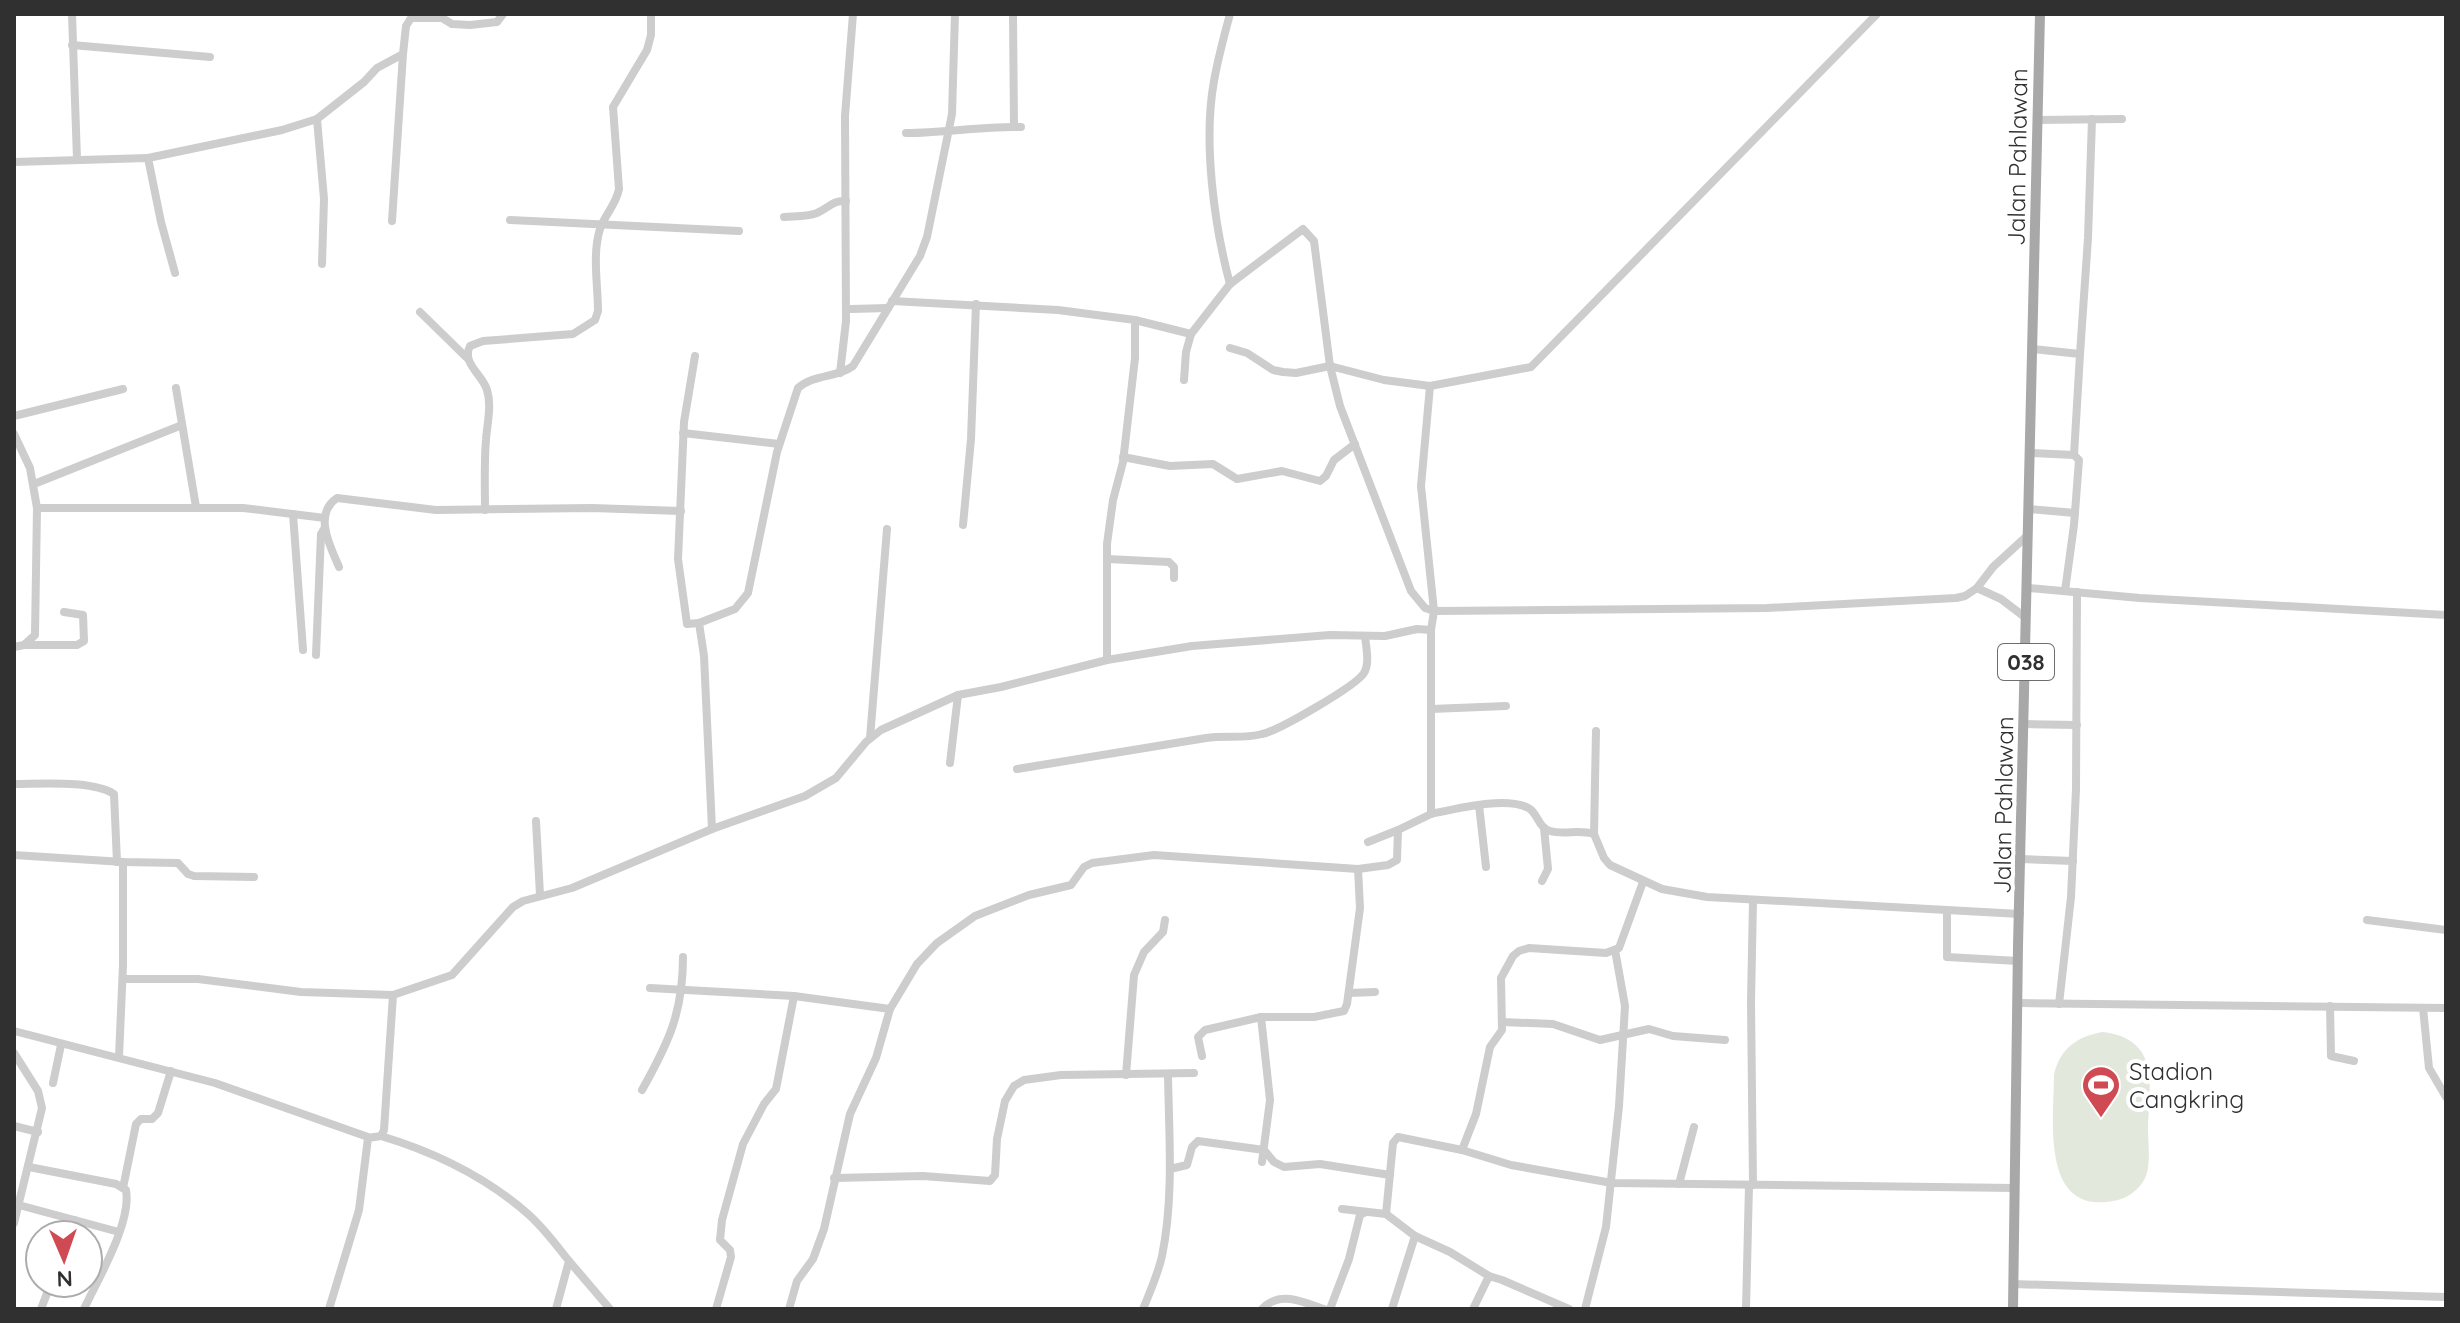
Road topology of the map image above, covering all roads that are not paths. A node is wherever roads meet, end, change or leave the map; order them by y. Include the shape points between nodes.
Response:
1 (72, 14) edge
2 (503, 14) edge
3 (651, 14) edge
4 (853, 14) edge
5 (955, 14) edge
6 (1013, 14) edge
7 (1230, 14) edge
8 (1877, 14) edge
9 (2040, 14) edge
10 (447, 18) edge
11 (72, 45) junction
12 (403, 54) junction
13 (210, 57) dead end
14 (317, 119) junction
15 (2092, 119) junction
16 (2122, 119) dead end
17 (2043, 120) junction
18 (906, 133) dead end
19 (948, 133) junction
20 (148, 158) junction
21 (77, 159) junction
22 (14, 162) edge
23 (846, 201) junction
24 (784, 217) dead end
25 (510, 220) dead end
26 (392, 221) dead end
27 (602, 223) junction
28 (739, 231) dead end
29 (322, 264) dead end
30 (175, 273) dead end
31 (1230, 284) junction
32 (976, 304) junction
33 (890, 305) junction
34 (851, 309) dead end
35 (420, 312) dead end
36 (1135, 320) junction
37 (1191, 334) junction
38 (1230, 348) dead end
39 (2033, 349) junction
40 (2080, 354) junction
41 (695, 356) dead end
42 (468, 359) junction
43 (1330, 366) junction
44 (840, 373) junction
45 (1184, 380) dead end
46 (1430, 386) junction
47 (176, 388) dead end
48 (123, 389) dead end
49 (14, 416) edge
50 (182, 425) junction
51 (683, 433) junction
52 (14, 434) edge
53 (779, 444) junction
54 (1355, 444) junction
55 (2030, 453) junction
56 (2074, 455) junction
57 (1123, 457) junction
58 (34, 484) junction
59 (196, 507) junction
60 (37, 508) junction
61 (2029, 509) junction
62 (485, 510) junction
63 (681, 511) junction
64 (2075, 513) junction
65 (293, 514) junction
66 (325, 518) junction
67 (963, 525) dead end
68 (325, 529) junction
69 (887, 529) dead end
70 (2028, 535) junction
71 (1107, 559) junction
72 (339, 567) dead end
73 (1174, 578) dead end
74 (1977, 588) junction
75 (2033, 588) junction
76 (2065, 591) junction
77 (2077, 592) junction
78 (1434, 611) junction
79 (64, 612) dead end
80 (2446, 615) edge
81 (2027, 618) junction
82 (699, 623) junction
83 (1431, 630) junction
84 (1365, 636) junction
85 (24, 645) junction
86 (14, 647) edge
87 (303, 650) dead end
88 (316, 655) dead end
89 (1107, 660) junction
90 (958, 695) junction
91 (1506, 706) dead end
92 (1431, 709) junction
93 (2025, 724) junction
94 (2077, 725) junction
95 (1596, 731) dead end
96 (870, 738) junction
97 (950, 763) dead end
98 (1017, 769) dead end
99 (14, 784) edge
100 (1479, 805) junction
101 (1431, 814) junction
102 (536, 821) dead end
103 (1544, 828) junction
104 (712, 829) junction
105 (1398, 830) junction
106 (1594, 834) junction
107 (1368, 842) dead end
108 (14, 855) edge
109 (2021, 859) junction
110 (2073, 861) junction
111 (120, 862) junction
112 (1486, 867) dead end
113 (1358, 869) junction
114 (254, 877) dead end
115 (1542, 881) dead end
116 (1643, 882) junction
117 (540, 895) junction
118 (1753, 901) junction
119 (1947, 911) junction
120 (2020, 914) junction
121 (1165, 920) dead end
122 (2367, 920) dead end
123 (2446, 930) edge
124 (1615, 950) junction
125 (683, 957) dead end
126 (2018, 961) junction
127 (123, 979) junction
128 (650, 988) dead end
129 (683, 990) junction
130 (1375, 992) dead end
131 (1349, 993) junction
132 (393, 995) junction
133 (794, 996) junction
134 (2019, 1003) junction
135 (2059, 1004) junction
136 (2330, 1006) junction
137 (2423, 1008) junction
138 (2446, 1008) edge
139 (890, 1009) junction
140 (1261, 1017) junction
141 (1502, 1022) junction
142 (14, 1031) edge
143 (1624, 1035) junction
144 (1725, 1040) dead end
145 (61, 1045) junction
146 (14, 1053) edge
147 (1202, 1056) dead end
148 (119, 1057) junction
149 (2354, 1061) dead end
150 (171, 1071) junction
151 (1194, 1073) dead end
152 (1126, 1075) junction
153 (1168, 1075) junction
154 (53, 1083) dead end
155 (642, 1090) dead end
156 (2446, 1097) edge
157 (14, 1126) edge
158 (1694, 1127) dead end
159 (38, 1132) junction
160 (381, 1136) junction
161 (368, 1137) junction
162 (1264, 1150) junction
163 (1462, 1150) junction
164 (1262, 1162) dead end
165 (29, 1167) junction
166 (1170, 1169) junction
167 (1390, 1175) junction
168 (834, 1178) junction
169 (1612, 1183) junction
170 (1679, 1184) junction
171 (1751, 1185) junction
172 (123, 1188) junction
173 (2015, 1188) junction
174 (16, 1204) edge
175 (1342, 1209) dead end
176 (1366, 1212) junction
177 (1386, 1214) junction
178 (71, 1219) edge
179 (14, 1223) edge
180 (104, 1228) edge
181 (119, 1232) junction
182 (1415, 1236) junction
183 (569, 1261) junction
184 (1489, 1276) junction
185 (2013, 1284) junction
186 (2446, 1297) edge
187 (84, 1309) edge
188 (329, 1309) edge
189 (556, 1309) edge
190 (610, 1309) edge
191 (716, 1309) edge
192 (789, 1309) edge
193 (1143, 1309) edge
194 (1262, 1309) edge
195 (1327, 1309) edge
196 (1392, 1309) edge
197 (1473, 1309) edge
198 (1569, 1309) edge
199 (1585, 1309) edge
200 (1746, 1309) edge
201 (2013, 1309) edge

1 - 11 street
2 - 10 street via 489,24 452,24
3 - 27 street via 647,50 613,107 619,189
4 - 23 street via 845,116
5 - 19 street
6 - 19 street via 1018,127
7 - 31 street via 1213,83 1211,137 1214,212
8 - 46 street via 1536,364
9 - 17 main road, Jalan Pahlawan / 038
10 - 12 street via 408,21
11 - 13 street
11 - 21 street
12 - 14 street via 377,68
12 - 26 street
14 - 20 street
14 - 29 street via 324,199
15 - 16 street
15 - 17 street
15 - 40 street
17 - 39 main road, Jalan Pahlawan / 038
18 - 19 street
19 - 33 street via 927,237 916,266
20 - 21 street
20 - 30 street
21 - 22 street
23 - 24 street via 833,201 808,216
23 - 44 street via 846,321
25 - 27 street
27 - 28 street
27 - 42 street via 595,320 573,334 475,343
31 - 37 street
31 - 43 street via 1303,229 1312,236
32 - 33 street
32 - 36 street
32 - 67 street
33 - 34 street
33 - 44 street via 857,362
35 - 42 street
36 - 37 street
36 - 57 street
37 - 45 street
38 - 43 street via 1283,372
39 - 40 street
39 - 55 main road, Jalan Pahlawan / 038
40 - 56 street
41 - 51 street
42 - 62 street via 483,379 489,401
43 - 46 street
43 - 54 street
44 - 53 street via 798,388
46 - 78 street via 1421,486
47 - 50 street
48 - 49 street
50 - 58 street
50 - 59 street
51 - 53 street
51 - 63 street
52 - 58 street
53 - 82 street via 748,593 735,609
54 - 57 street via 1317,481 1282,471 1237,479 1213,464 1170,466
54 - 78 street via 1411,591
55 - 56 street
55 - 61 main road, Jalan Pahlawan / 038
56 - 64 street via 2079,460
57 - 71 street
58 - 60 street
59 - 60 street
59 - 65 street
60 - 85 street via 35,629 32,641
61 - 64 street
61 - 70 main road, Jalan Pahlawan / 038
62 - 63 street
62 - 66 street via 436,510 344,497 333,501
63 - 82 street via 678,559 683,604 687,624
64 - 76 street
65 - 66 street
65 - 87 street
66 - 68 street
68 - 72 street
68 - 88 street
69 - 96 street
70 - 74 street
70 - 75 main road, Jalan Pahlawan / 038
71 - 73 street via 1169,562
71 - 89 street
74 - 78 street via 1956,598 1767,608
74 - 81 street
75 - 76 street
75 - 81 main road, Jalan Pahlawan / 038
76 - 77 street
77 - 80 street
77 - 94 street
78 - 83 street
79 - 85 street via 84,617 81,644
81 - 93 main road, Jalan Pahlawan / 038
82 - 104 street
83 - 84 street
83 - 92 street
84 - 89 street via 1192,646
84 - 98 street via 1362,675 1274,731
85 - 86 street
89 - 90 street
90 - 96 street
90 - 97 street
91 - 92 street
92 - 101 street
93 - 94 street
93 - 109 main road, Jalan Pahlawan / 038
94 - 110 street
95 - 106 street
96 - 104 street via 832,782
99 - 111 street via 88,786 114,794
100 - 101 street
100 - 103 street via 1526,807
100 - 112 street
101 - 105 street
102 - 117 street
103 - 106 street
103 - 115 street via 1548,869
104 - 117 street via 585,883
105 - 107 street
105 - 113 street via 1396,861
106 - 116 street via 1610,865
108 - 111 street
109 - 110 street
109 - 120 main road, Jalan Pahlawan / 038
110 - 135 street
111 - 114 street via 178,863 197,877
111 - 127 street
113 - 131 street via 1360,908
113 - 139 street via 1154,855 1092,863 1071,885 1004,903 958,926 917,964
116 - 118 street via 1686,895
116 - 124 street
117 - 132 street via 513,907 452,975
118 - 119 street
118 - 171 street
119 - 120 street
119 - 126 street via 1947,957
120 - 126 main road, Jalan Pahlawan / 038
121 - 152 street via 1163,932 1144,952 1134,975
122 - 123 street
124 - 141 street via 1519,951 1501,978
124 - 143 street via 1625,1006
125 - 129 street
126 - 134 main road, Jalan Pahlawan / 038
127 - 132 street via 198,979 301,992
127 - 148 street
128 - 129 street
129 - 133 street
129 - 155 street via 669,1039
130 - 131 street
131 - 140 street via 1346,1008 1339,1013
132 - 160 street
133 - 139 street
133 - 191 street via 776,1089 743,1144 722,1220 720,1240 731,1257
134 - 135 street
134 - 173 main road, Jalan Pahlawan / 038
135 - 136 street
136 - 137 street
136 - 149 street via 2331,1056
137 - 138 street
137 - 156 street via 2429,1068
139 - 168 street via 876,1058 850,1114
140 - 147 street via 1202,1032
140 - 162 street via 1270,1100
141 - 143 street via 1553,1024 1600,1040
141 - 163 street
142 - 145 street
143 - 144 street via 1649,1029
143 - 169 street
145 - 148 street
145 - 154 street
146 - 159 street via 41,1099
148 - 150 street
150 - 161 street
150 - 172 street via 158,1113 136,1124
151 - 153 street
152 - 153 street
152 - 168 street via 1061,1075 1014,1086 1002,1112 990,1181
153 - 166 street
157 - 159 street
158 - 170 street
159 - 165 street
160 - 161 street
160 - 183 street via 424,1149 514,1203
161 - 188 street via 359,1210
162 - 164 street
162 - 166 street via 1198,1141 1187,1165
162 - 167 street via 1284,1167 1320,1164
163 - 167 street via 1398,1137
163 - 169 street via 1511,1165
165 - 172 street
165 - 174 street
166 - 193 street via 1162,1255
167 - 177 street
168 - 192 street via 824,1229
169 - 170 street
169 - 199 street
170 - 171 street
171 - 173 street
171 - 200 street
172 - 181 street via 127,1200
173 - 185 main road, Jalan Pahlawan / 038
174 - 178 street
174 - 179 street
175 - 176 street
176 - 177 street
176 - 195 street via 1360,1215 1349,1259
177 - 182 street
180 - 181 street
181 - 187 street
182 - 184 street
182 - 196 street
183 - 189 street
183 - 190 street
184 - 197 street
184 - 198 street
185 - 186 street
185 - 201 main road, Jalan Pahlawan / 038
194 - 195 street via 1273,1299 1288,1298

